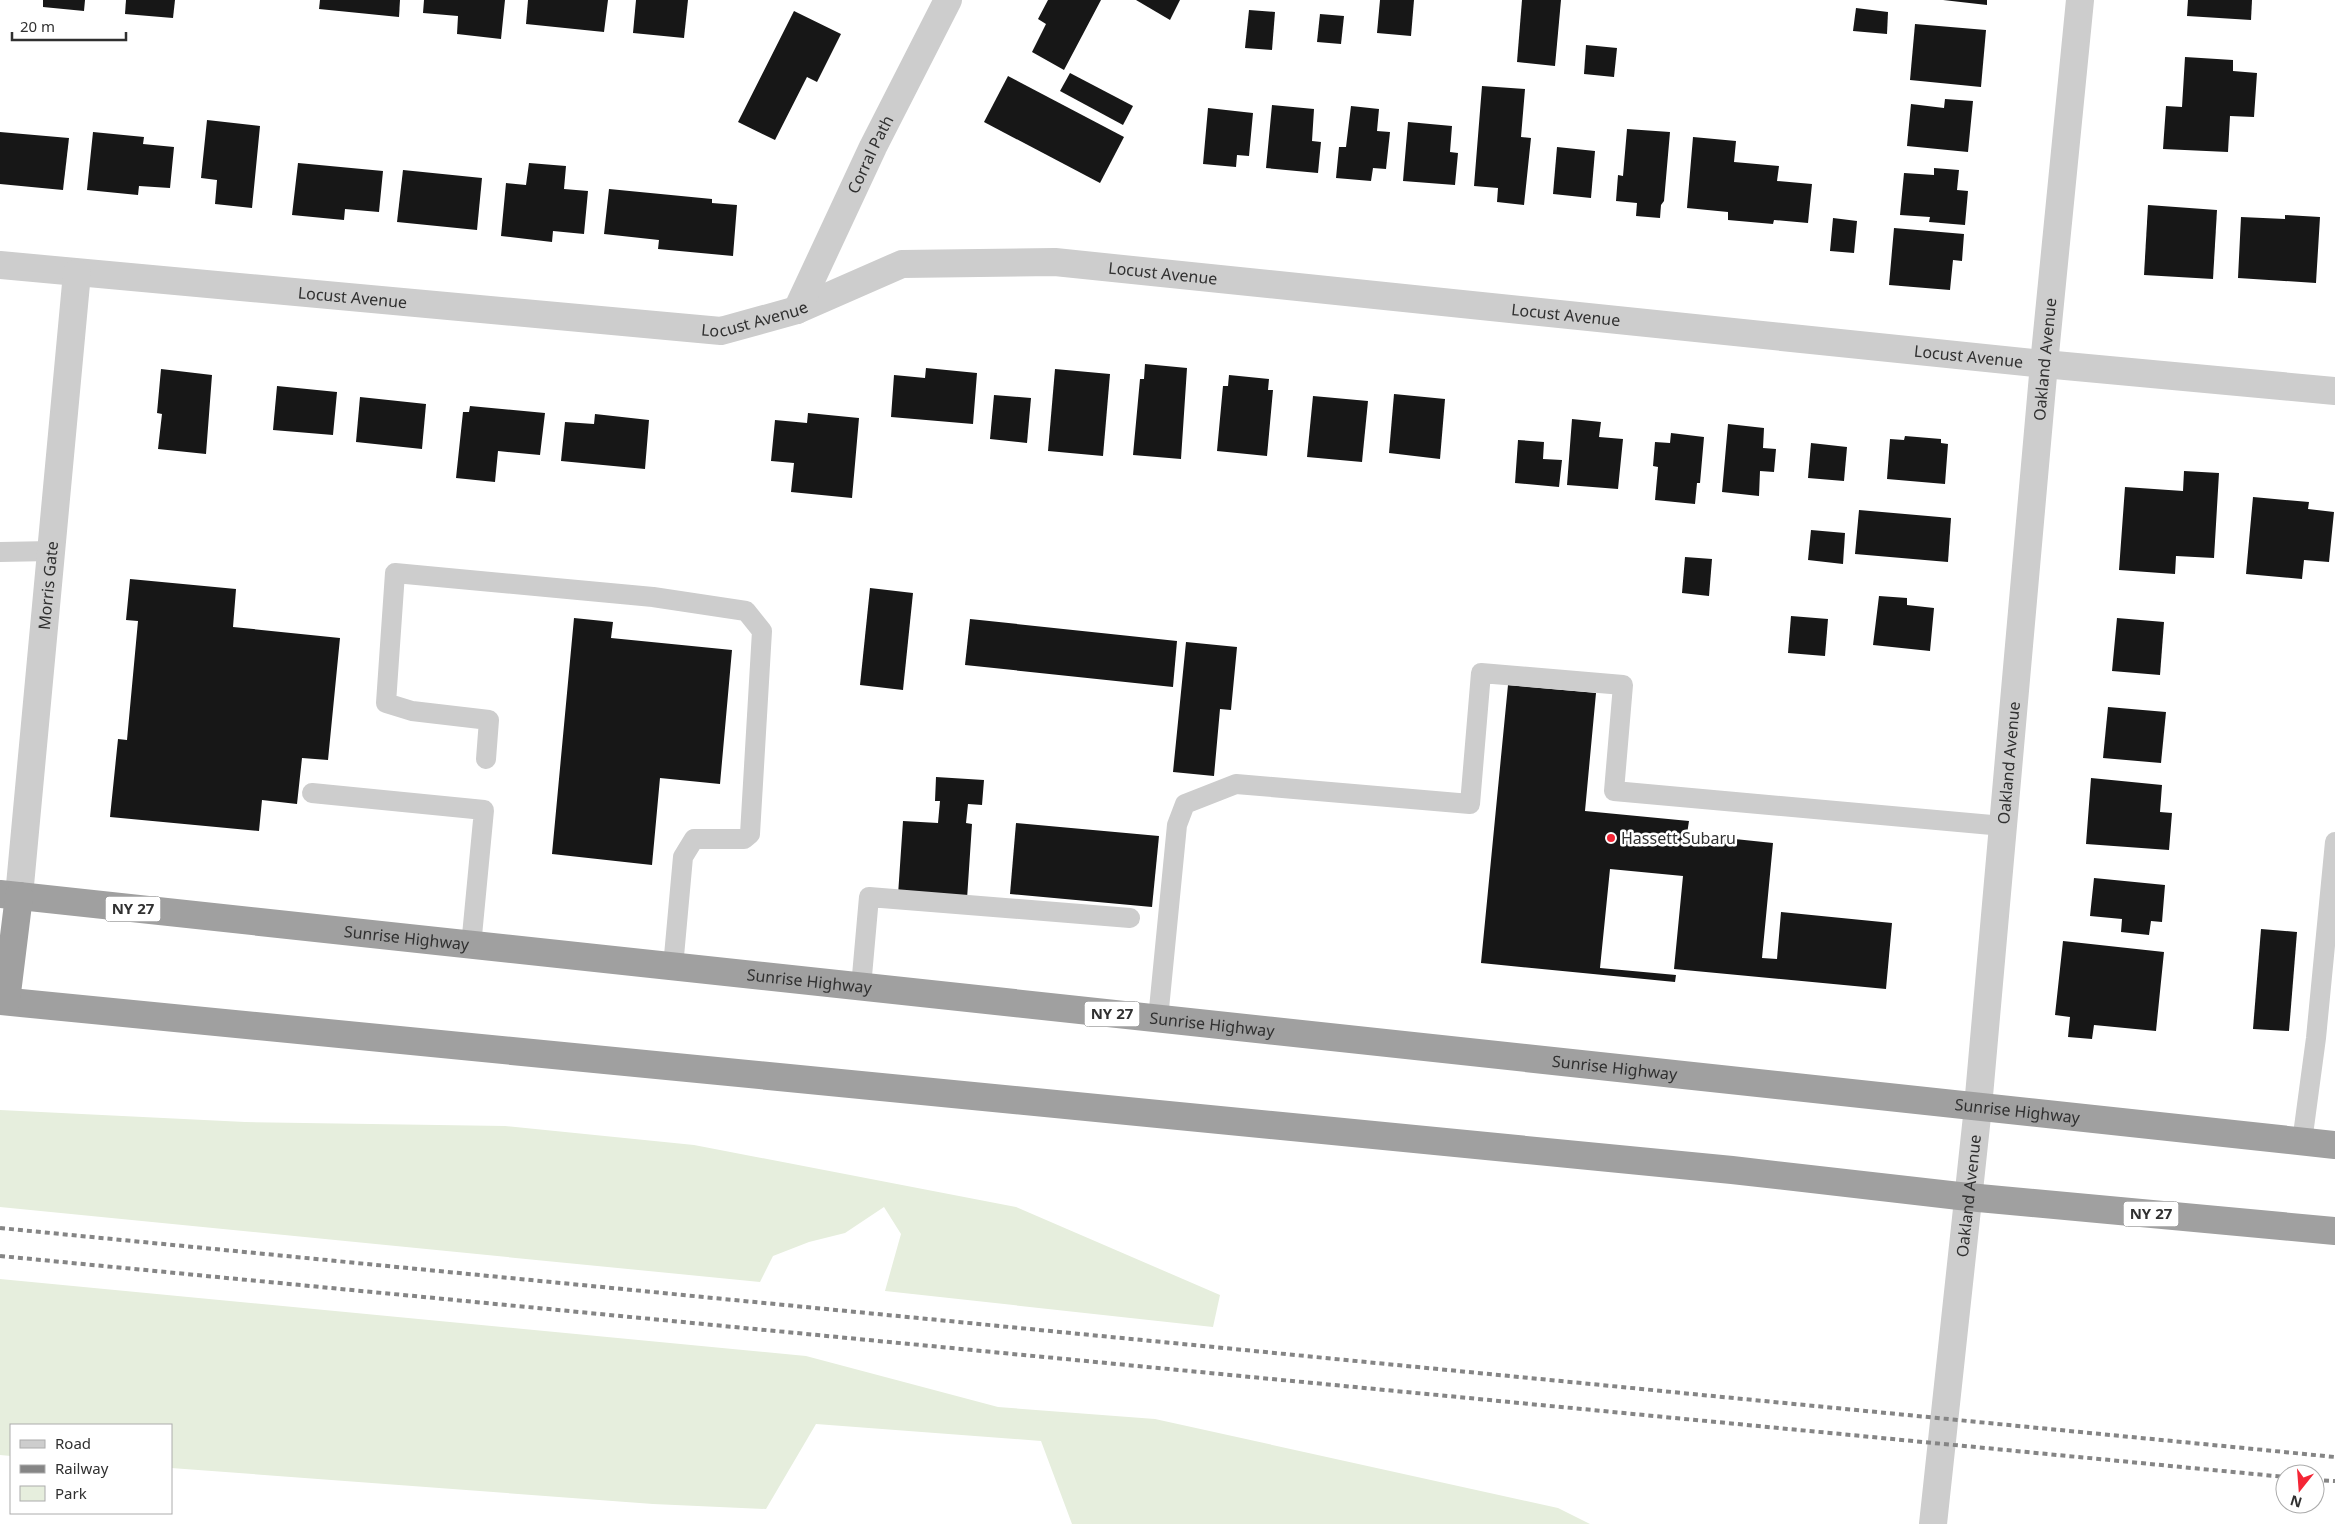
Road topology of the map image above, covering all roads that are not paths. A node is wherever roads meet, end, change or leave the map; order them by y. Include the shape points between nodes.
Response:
1 (948, 0) edge
2 (2080, 0) edge
3 (0, 266) edge
4 (77, 273) junction
5 (798, 310) junction
6 (2044, 364) junction
7 (2335, 391) edge
8 (51, 551) junction
9 (0, 552) edge
10 (486, 759) dead end
11 (312, 792) dead end
12 (2003, 826) junction
13 (2335, 842) edge
14 (9, 895) edge
15 (1130, 918) dead end
16 (471, 946) junction
17 (673, 967) junction
18 (861, 987) junction
19 (3, 1001) edge
20 (1158, 1019) junction
21 (1978, 1107) junction
22 (2302, 1142) junction
23 (2335, 1146) edge
24 (1968, 1198) junction
25 (2335, 1231) edge
26 (1933, 1524) edge

1 - 5 street, Corral Path via 872,147
2 - 6 street, Oakland Avenue
3 - 4 street, Locust Avenue
4 - 5 street, Locust Avenue via 721,331
4 - 8 street, Morris Gate
5 - 6 street, Locust Avenue via 902,264 1055,262
6 - 7 street, Locust Avenue
6 - 12 street, Oakland Avenue
8 - 9 lane
8 - 14 street, Morris Gate
10 - 17 lane via 488,720 412,711 386,703 395,572 653,596 746,611 762,631 750,834 744,839 694,839 682,857
11 - 16 lane via 484,810
12 - 20 lane via 1614,790 1623,685 1481,673 1470,804 1236,784 1185,804 1177,826
12 - 21 street, Oakland Avenue
13 - 22 lane via 2316,1038
14 - 16 highway, Sunrise Highway / NY 27
14 - 19 highway
15 - 18 lane via 869,897
16 - 17 highway, Sunrise Highway / NY 27
17 - 18 highway, Sunrise Highway / NY 27
18 - 20 highway, Sunrise Highway / NY 27
19 - 24 highway, NY 27 via 1713,1168
20 - 21 highway, Sunrise Highway / NY 27
21 - 22 highway, Sunrise Highway / NY 27
21 - 24 street, Oakland Avenue
22 - 23 highway, Sunrise Highway / NY 27
24 - 25 highway, NY 27
24 - 26 street, Oakland Avenue

